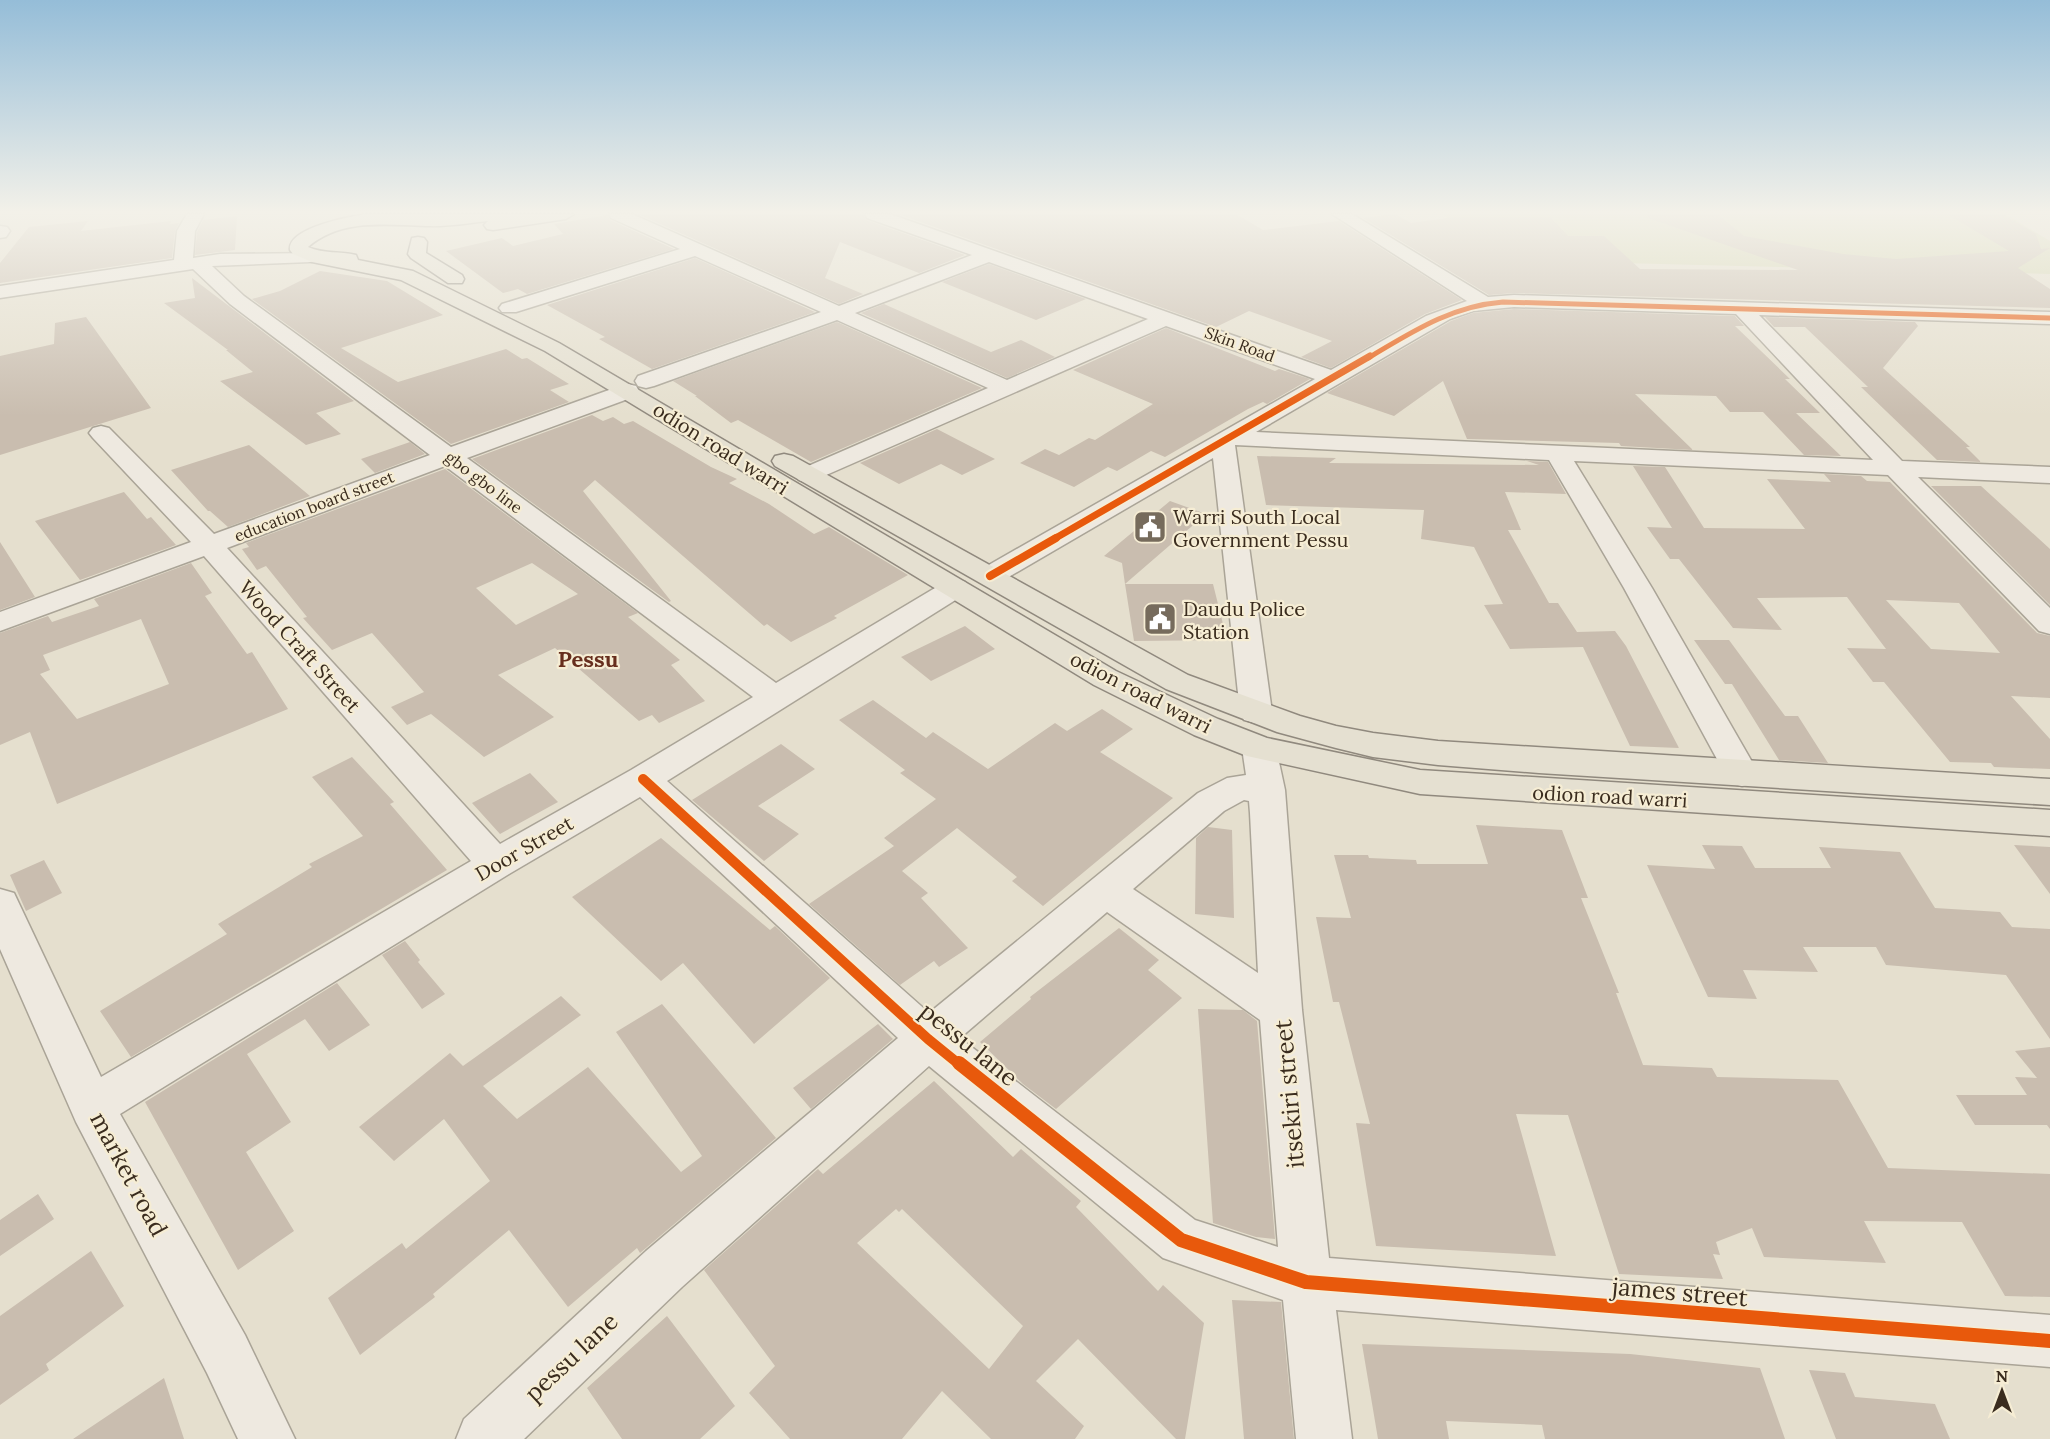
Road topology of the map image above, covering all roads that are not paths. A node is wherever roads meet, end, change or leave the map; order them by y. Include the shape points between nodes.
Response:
1 (72, 281) edge
2 (219, 281) edge
3 (423, 281) edge
4 (457, 281) edge
5 (595, 281) edge
6 (766, 281) edge
7 (921, 281) edge
8 (1063, 281) edge
9 (1448, 281) edge
10 (0, 292) edge
11 (1482, 302) junction
12 (509, 308) junction
13 (1742, 309) junction
14 (838, 313) junction
15 (1167, 318) junction
16 (2019, 318) junction
17 (2050, 318) edge
18 (2050, 340) edge
19 (1335, 379) junction
20 (637, 386) junction
21 (1006, 388) junction
22 (101, 433) dead end
23 (1227, 441) junction
24 (1557, 453) junction
25 (448, 455) junction
26 (1894, 467) junction
27 (808, 475) junction
28 (2050, 475) edge
29 (210, 546) junction
30 (990, 576) junction
31 (955, 588) junction
32 (0, 622) edge
33 (2050, 625) edge
34 (775, 698) junction
35 (1260, 750) junction
36 (1742, 774) junction
37 (644, 779) junction
38 (2050, 792) edge
39 (2050, 823) edge
40 (495, 864) junction
41 (1107, 891) junction
42 (0, 904) edge
43 (1281, 1011) junction
44 (928, 1039) junction
45 (92, 1107) junction
46 (1306, 1282) junction
47 (2050, 1341) edge
48 (267, 1439) edge
49 (484, 1439) edge
50 (1324, 1439) edge

1 - 10 street
2 - 25 street, gbo gbo line via 237,300
3 - 20 main road, odion road warri
4 - 12 main road, odion road warri
5 - 12 street
6 - 14 street
7 - 14 street, education board street
8 - 15 street, Skin Road
9 - 11 street
11 - 13 street
11 - 19 street via 1433,320
12 - 20 main road, odion road warri via 565,335
13 - 16 street
13 - 26 street
14 - 20 street, education board street
14 - 21 street
15 - 19 street, Skin Road
15 - 21 street
16 - 17 street
16 - 18 street
19 - 23 street
20 - 25 street, education board street
20 - 27 main road, odion road warri
20 - 31 main road, odion road warri
21 - 27 street
22 - 29 street, Wood Craft Street
23 - 24 street
23 - 30 street
23 - 35 street, itsekiri street
24 - 26 street
24 - 36 street
25 - 29 street, education board street
25 - 34 street, gbo gbo line
26 - 28 street
26 - 33 street
27 - 30 main road, odion road warri
29 - 32 street, education board street
29 - 40 street, Wood Craft Street
30 - 35 main road, odion road warri via 1167,676
31 - 34 street, Door Street
31 - 35 main road, odion road warri via 1104,678
34 - 37 street, Door Street
35 - 36 main road, odion road warri via 1289,724 1373,745
35 - 39 main road, odion road warri via 1420,782
35 - 41 street, pessu lane via 1239,787 1211,802
35 - 43 street, itsekiri street
36 - 38 main road, odion road warri
37 - 40 street, Door Street
37 - 44 street, pessu lane
40 - 45 street, Door Street
41 - 43 street
41 - 44 street, pessu lane
42 - 45 street, market road
43 - 46 street, itsekiri street
44 - 46 street, pessu lane via 1181,1240
44 - 49 street, pessu lane via 664,1269
45 - 48 street, market road via 226,1354
46 - 47 street, james street
46 - 50 street, itsekiri street

